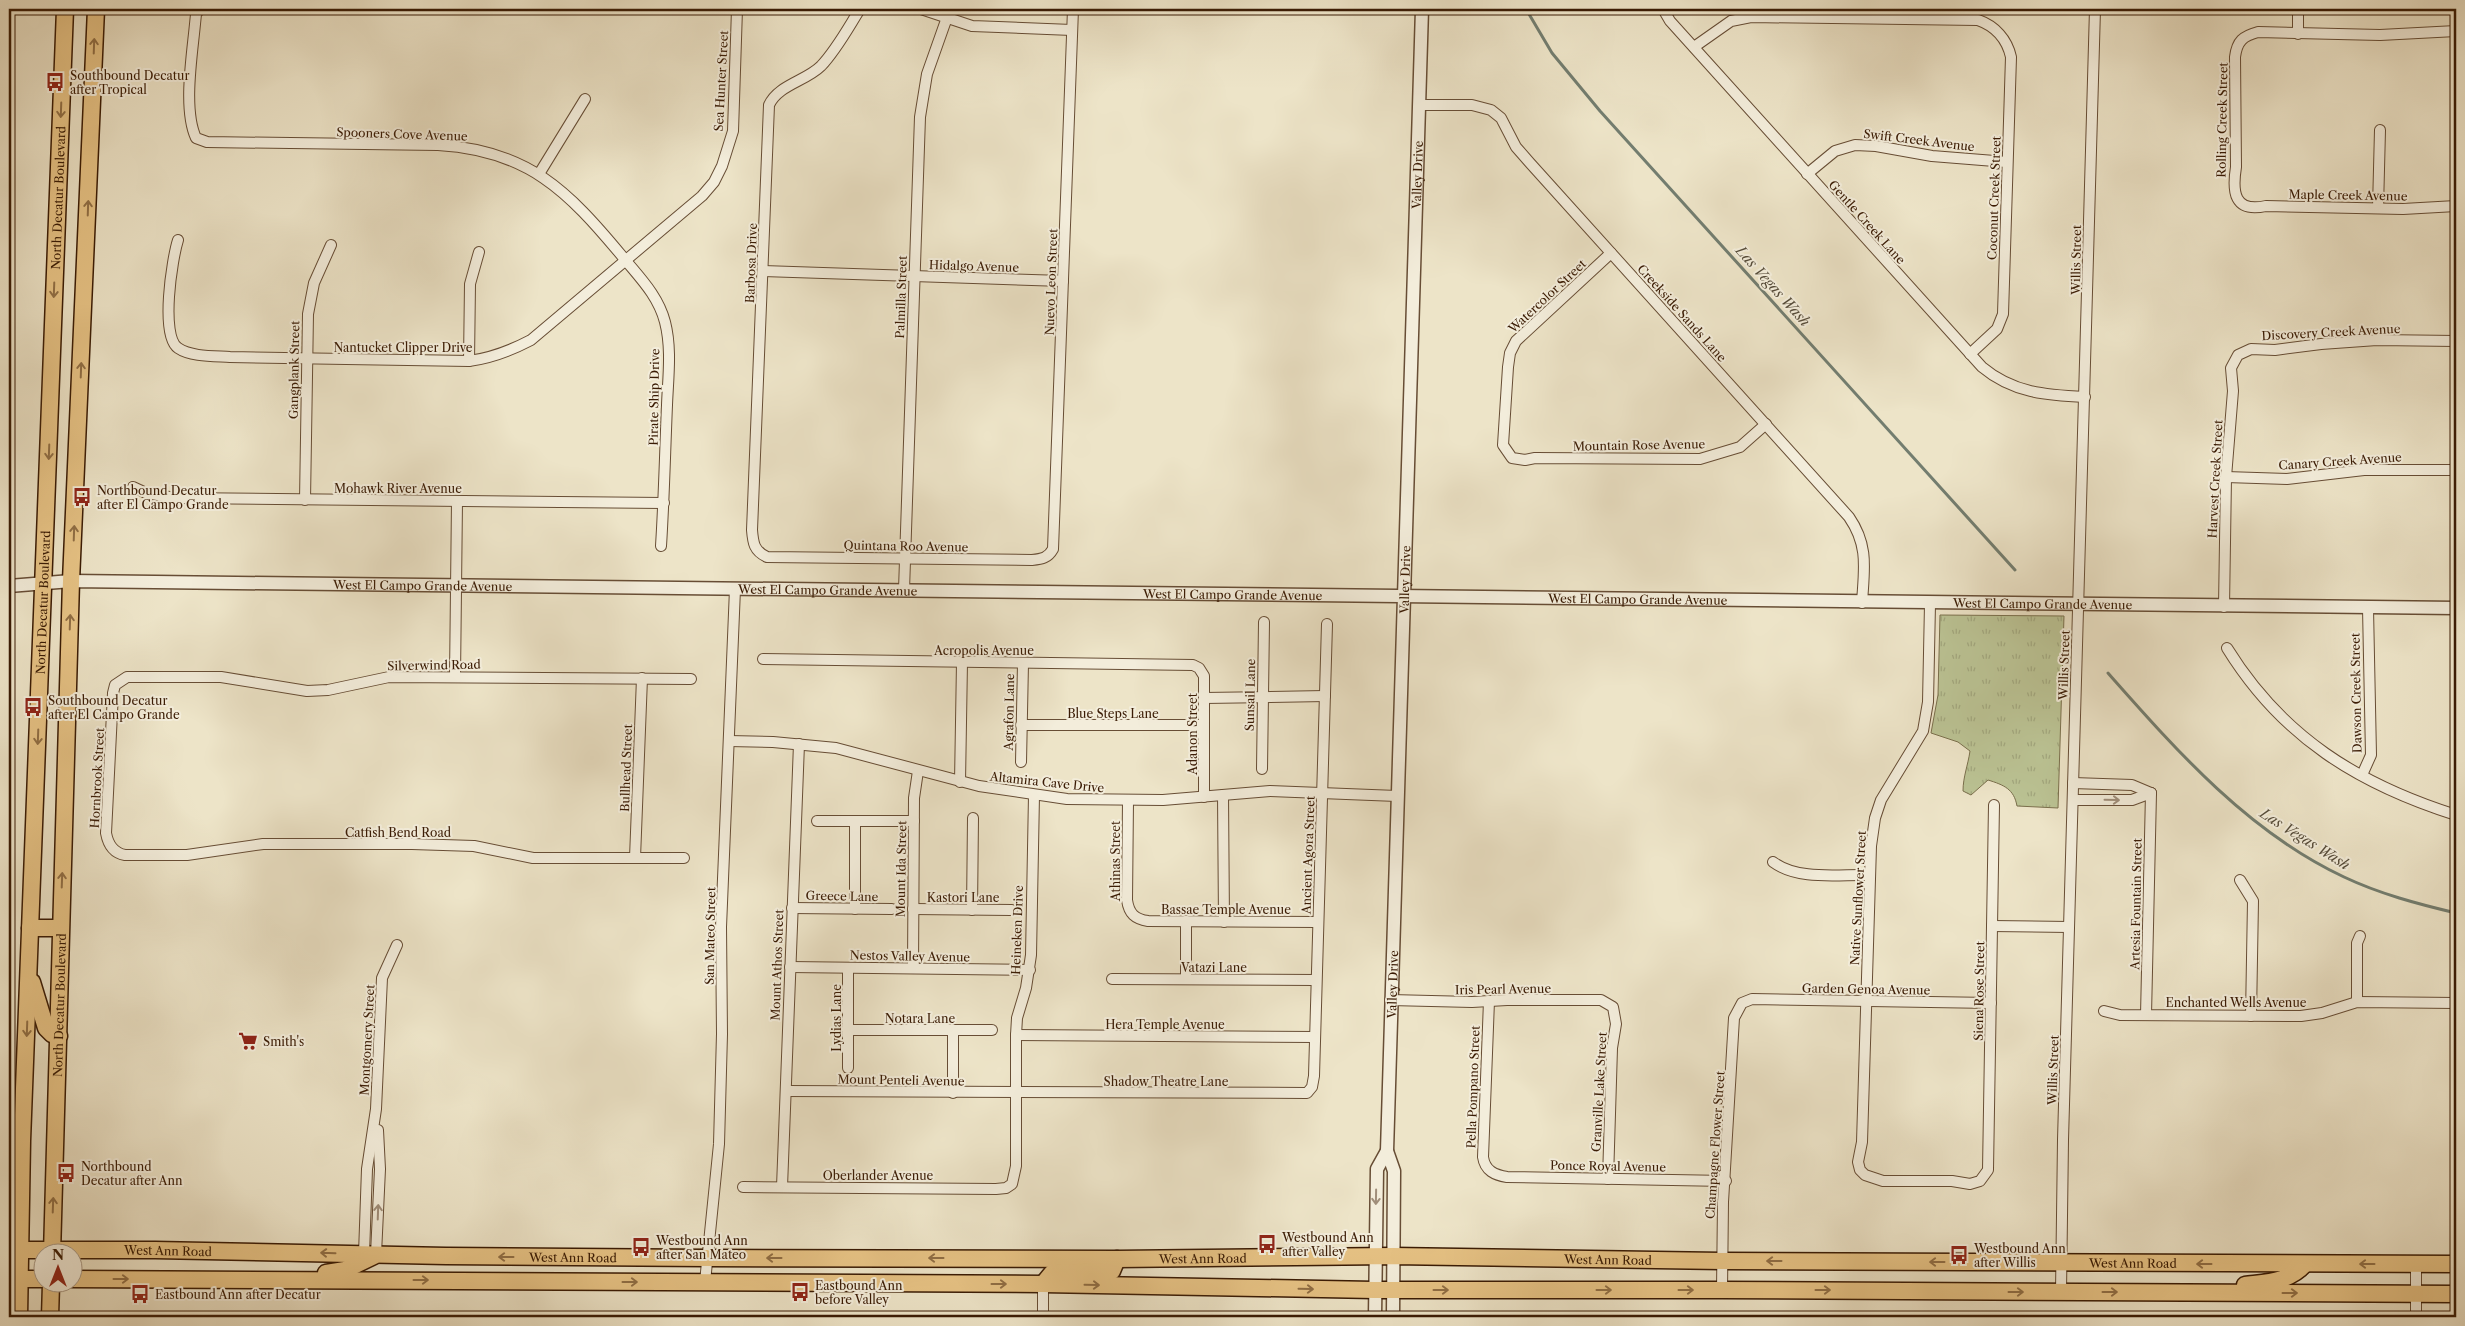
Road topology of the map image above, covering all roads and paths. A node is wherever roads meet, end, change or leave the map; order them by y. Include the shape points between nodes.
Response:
1 (65, 9) edge
2 (96, 9) edge
3 (200, 9) edge
4 (737, 9) edge
5 (860, 9) edge
6 (922, 9) edge
7 (1073, 9) edge
8 (1422, 9) edge
9 (1663, 9) edge
10 (2095, 9) edge
11 (2298, 9) edge
12 (949, 13) edge
13 (1072, 30) junction
14 (2456, 31) edge
15 (2298, 34) junction
16 (1694, 47) junction
17 (585, 99) dead end
18 (1419, 104) junction
19 (2380, 130) dead end
20 (2008, 162) junction
21 (539, 174) junction
22 (1806, 174) junction
23 (2242, 203) joint
24 (2456, 206) edge
25 (2378, 208) junction
26 (178, 240) dead end
27 (331, 245) dead end
28 (479, 252) dead end
29 (1611, 253) junction
30 (626, 261) junction
31 (763, 271) junction
32 (914, 276) junction
33 (1063, 281) junction
34 (2456, 341) edge
35 (1970, 354) junction
36 (2238, 355) joint
37 (307, 359) junction
38 (469, 360) junction
39 (2085, 397) junction
40 (1766, 424) junction
41 (1506, 452) joint
42 (2456, 470) edge
43 (2226, 477) junction
44 (134, 487) dead end
45 (305, 500) junction
46 (457, 500) junction
47 (664, 503) junction
48 (661, 546) dead end
49 (762, 555) joint
50 (1050, 555) joint
51 (904, 558) junction
52 (72, 582) junction
53 (44, 583) junction
54 (9, 586) edge
55 (456, 586) junction
56 (735, 589) junction
57 (904, 590) junction
58 (1404, 596) junction
59 (1862, 603) junction
60 (1930, 604) junction
61 (2078, 605) junction
62 (2224, 607) junction
63 (2368, 608) junction
64 (2456, 608) edge
65 (1264, 622) dead end
66 (1328, 624) dead end
67 (2227, 648) dead end
68 (763, 660) dead end
69 (962, 662) junction
70 (1022, 663) junction
71 (1202, 671) joint
72 (455, 677) junction
73 (642, 678) junction
74 (691, 679) dead end
75 (121, 680) joint
76 (1325, 696) junction
77 (1263, 697) junction
78 (1204, 698) junction
79 (1022, 725) junction
80 (1204, 725) junction
81 (729, 741) junction
82 (799, 744) junction
83 (1021, 762) dead end
84 (1262, 769) dead end
85 (918, 771) junction
86 (2362, 775) junction
87 (960, 782) junction
88 (2073, 783) junction
89 (1323, 793) junction
90 (2151, 793) junction
91 (1034, 795) junction
92 (1224, 795) junction
93 (1397, 796) junction
94 (1204, 797) junction
95 (2073, 800) junction
96 (1128, 801) junction
97 (1994, 805) dead end
98 (2456, 815) edge
99 (973, 818) dead end
100 (817, 821) dead end
101 (855, 821) junction
102 (914, 821) junction
103 (113, 849) joint
104 (635, 858) junction
105 (684, 858) dead end
106 (1773, 862) dead end
107 (1870, 875) junction
108 (2240, 880) dead end
109 (792, 908) junction
110 (855, 909) junction
111 (892, 910) dead end
112 (913, 910) junction
113 (972, 910) junction
114 (1012, 910) dead end
115 (1135, 918) joint
116 (1186, 921) junction
117 (1224, 922) junction
118 (1318, 922) junction
119 (1992, 926) junction
120 (2069, 927) junction
121 (30, 928) junction
122 (60, 928) junction
123 (2360, 936) dead end
124 (397, 945) dead end
125 (790, 967) junction
126 (848, 968) junction
127 (913, 968) junction
128 (1030, 970) junction
129 (28, 973) junction
130 (1112, 979) dead end
131 (1186, 979) junction
132 (1316, 980) junction
133 (1390, 1000) junction
134 (1489, 1001) junction
135 (1866, 1001) junction
136 (2357, 1002) junction
137 (1742, 1003) joint
138 (1991, 1003) junction
139 (2456, 1004) edge
140 (1613, 1008) joint
141 (2104, 1011) dead end
142 (2146, 1015) junction
143 (2251, 1016) junction
144 (848, 1030) junction
145 (953, 1030) junction
146 (992, 1030) dead end
147 (1016, 1035) junction
148 (59, 1036) junction
149 (1315, 1037) junction
150 (848, 1068) dead end
151 (1312, 1086) joint
152 (786, 1091) junction
153 (953, 1093) junction
154 (1016, 1093) junction
155 (1387, 1151) junction
156 (1491, 1171) joint
157 (1984, 1176) joint
158 (1608, 1179) junction
159 (1726, 1181) junction
160 (1012, 1184) joint
161 (743, 1187) dead end
162 (782, 1187) junction
163 (52, 1244) edge
164 (15, 1250) edge
165 (32, 1250) edge
166 (82, 1251) edge
167 (370, 1254) junction
168 (446, 1256) junction
169 (1375, 1256) junction
170 (1393, 1256) junction
171 (707, 1258) junction
172 (985, 1258) junction
173 (1117, 1259) junction
174 (1722, 1261) junction
175 (2062, 1263) junction
176 (2306, 1264) junction
177 (2416, 1264) junction
178 (2456, 1264) edge
179 (15, 1279) edge
180 (32, 1279) edge
181 (82, 1279) edge
182 (285, 1280) junction
183 (372, 1280) junction
184 (705, 1282) junction
185 (1043, 1284) junction
186 (1374, 1290) junction
187 (1392, 1290) junction
188 (1722, 1290) junction
189 (2061, 1292) junction
190 (2183, 1293) junction
191 (51, 1294) edge
192 (2416, 1294) junction
193 (2456, 1294) edge
194 (19, 1317) edge
195 (50, 1317) edge
196 (1043, 1317) edge
197 (1375, 1317) edge
198 (1393, 1317) edge
199 (2416, 1317) edge

1 -> 53 main road, North Decatur Boulevard
52 -> 2 main road, North Decatur Boulevard
3 - 21 street, Spooners Cove Avenue via 194,24 190,102 192,130 196,138 207,142 457,146 500,156
4 - 30 street, Sea Hunter Street via 732,131 722,166 702,196
5 - 31 street, Barbosa Drive via 820,67 773,96 769,104
6 - 12 street
7 - 13 street, Nuevo Leon Street
8 - 18 street, Valley Drive
9 - 16 street, Gentle Creek Lane
10 - 39 street, Willis Street
11 - 15 street
12 - 13 street via 972,26
12 - 32 street, Palmilla Street via 932,57 923,95
13 - 33 street, Nuevo Leon Street
14 - 15 street via 2380,36
15 - 23 street, Rolling Creek Street via 2258,32 2243,37 2238,43 2234,192
16 - 20 street, Coconut Creek Street via 1731,21 1751,17 1978,20 1998,33 2006,42 2011,57
16 - 22 street, Gentle Creek Lane
17 - 21 street
18 - 29 street, Creekside Sands Lane via 1472,105 1491,110 1507,126 1516,147
18 - 58 street, Valley Drive
19 - 25 street
20 - 22 street, Swift Creek Avenue via 1855,145 1827,156
20 - 35 street, Coconut Creek Street via 2004,314 1997,329
21 - 30 street, Spooners Cove Avenue via 580,207
22 - 35 street, Gentle Creek Lane
23 - 25 street, Maple Creek Avenue via 2255,208
24 - 25 street, Maple Creek Avenue
26 - 37 street, Nantucket Clipper Drive via 172,263 169,325 170,337 178,349 220,357
27 - 37 street, Gangplank Street via 310,298
28 - 38 street via 470,284
29 - 40 street, Creekside Sands Lane
29 - 41 street, Watercolor Street via 1516,341 1508,367 1503,437
30 - 38 street, Nantucket Clipper Drive via 531,340 495,356
30 - 47 street, Pirate Ship Drive via 653,295 666,324 669,355
31 - 32 street, Hidalgo Avenue
31 - 49 street, Barbosa Drive via 752,530 753,543
32 - 33 street, Hidalgo Avenue
32 - 51 street, Palmilla Street
33 - 50 street, Nuevo Leon Street via 1054,542
34 - 36 street, Discovery Creek Avenue via 2338,342 2274,350 2251,349
35 - 39 street, Gentle Creek Lane via 1995,378 2011,386 2039,394
36 - 43 street, Harvest Creek Street via 2231,368 2233,391
37 - 38 street, Nantucket Clipper Drive
37 - 45 street, Gangplank Street
39 - 61 street, Willis Street
40 - 41 street, Mountain Rose Avenue via 1740,447 1700,459 1525,460 1512,458
40 - 59 street, Creekside Sands Lane via 1857,528 1865,552
42 - 43 street, Canary Creek Avenue via 2364,470 2287,478
43 - 62 street, Harvest Creek Street
44 - 45 street, Mohawk River Avenue via 146,493 175,498
45 - 46 street, Mohawk River Avenue
46 - 47 street, Mohawk River Avenue
46 - 55 street
47 - 48 street, Pirate Ship Drive
49 - 51 street, Quintana Roo Avenue via 781,558
50 - 51 street, Quintana Roo Avenue via 1032,560
51 - 57 street, Palmilla Street
52 - 53 street, West El Campo Grande Avenue
52 - 55 street, West El Campo Grande Avenue
122 -> 52 main road, North Decatur Boulevard
53 - 54 street, West El Campo Grande Avenue
53 -> 121 main road, North Decatur Boulevard
55 - 56 street, West El Campo Grande Avenue
55 - 72 street
56 - 57 street, West El Campo Grande Avenue
56 - 81 street, San Mateo Street
57 - 58 street, West El Campo Grande Avenue
58 - 59 street, West El Campo Grande Avenue
58 - 93 street, Valley Drive
59 - 60 street, West El Campo Grande Avenue
60 - 61 street, West El Campo Grande Avenue
60 - 107 street, Native Sunflower Street via 1928,702 1923,731 1880,800
61 - 62 street, West El Campo Grande Avenue
61 - 88 street, Willis Street
62 - 63 street, West El Campo Grande Avenue
63 - 64 street, West El Campo Grande Avenue
63 - 86 street, Dawson Creek Street via 2371,755
65 - 77 street, Sunsail Lane
66 - 76 street, Ancient Agora Street
67 - 86 street via 2280,718 2320,751
68 - 69 street, Acropolis Avenue
69 - 70 street, Acropolis Avenue
69 - 87 street
70 - 71 street, Acropolis Avenue via 1182,664 1193,665
70 - 79 street, Agrafon Lane
71 - 78 street, Adanon Street
72 - 73 street, Silverwind Road
72 - 75 street, Silverwind Road via 389,677 328,690 307,691 221,677 138,676
73 - 74 street, Silverwind Road
73 - 104 street, Bullhead Street
75 - 103 street, Hornbrook Street via 113,693 106,833
76 - 77 street
76 - 89 street, Ancient Agora Street
77 - 78 street
77 - 84 street, Sunsail Lane
78 - 80 street, Adanon Street
79 - 80 street, Blue Steps Lane
79 - 83 street, Agrafon Lane
80 - 94 street, Adanon Street
81 - 82 street, Altamira Cave Drive
81 - 171 street, San Mateo Street via 721,926 719,1144
82 - 85 street, Altamira Cave Drive via 858,752
82 - 109 street, Mount Athos Street
85 - 87 street, Altamira Cave Drive
85 - 102 street, Mount Ida Street
86 - 98 street via 2380,786
87 - 91 street, Altamira Cave Drive
88 - 90 street via 2132,785
88 - 95 street, Willis Street
89 - 92 street, Altamira Cave Drive
89 - 93 street, Altamira Cave Drive
89 - 118 street, Ancient Agora Street
95 -> 90 street via 2132,800
90 - 142 street, Artesia Fountain Street
91 - 96 street, Altamira Cave Drive
91 - 128 street, Heineken Drive
92 - 94 street, Altamira Cave Drive
92 - 117 street
93 - 133 street, Valley Drive
94 - 96 street, Altamira Cave Drive
95 - 120 street, Willis Street
96 - 115 street, Athinas Street via 1127,900 1130,913
97 - 119 street, Siena Rose Street
99 - 113 street
100 - 101 street
101 - 102 street
101 - 110 street
102 - 112 street, Mount Ida Street
103 - 104 street, Catfish Bend Road via 125,855 166,856 263,844 460,845 533,858
104 - 105 street, Catfish Bend Road
106 - 107 street via 1795,872
107 - 135 street, Native Sunflower Street
108 - 143 street via 2253,901
109 - 110 street, Greece Lane
109 - 125 street, Mount Athos Street
110 - 111 street, Greece Lane
112 - 113 street, Kastori Lane
112 - 127 street, Mount Ida Street
113 - 114 street, Kastori Lane
115 - 116 street, Bassae Temple Avenue
116 - 117 street, Bassae Temple Avenue
116 - 131 street
117 - 118 street, Bassae Temple Avenue
118 - 132 street, Ancient Agora Street
119 - 120 street
119 - 138 street, Siena Rose Street
120 - 175 street, Willis Street
121 - 122 main road
121 - 129 main road, North Decatur Boulevard
122 - 148 main road, North Decatur Boulevard
123 - 136 street via 2357,943
124 - 167 street, Montgomery Street via 382,978 376,1109 380,1169
125 - 126 street, Nestos Valley Avenue
125 - 152 street, Mount Athos Street
126 - 127 street, Nestos Valley Avenue
126 - 144 street, Lydias Lane
127 - 128 street, Nestos Valley Avenue
128 - 147 street, Heineken Drive via 1017,1018
129 - 148 main road via 46,1028
129 -> 164 main road, North Decatur Boulevard
130 - 131 street, Vatazi Lane
131 - 132 street, Vatazi Lane
132 - 149 street, Ancient Agora Street
133 - 134 street, Iris Pearl Avenue
133 - 155 street, Valley Drive
134 - 140 street, Iris Pearl Avenue via 1601,1000
134 - 156 street, Pella Pompano Street via 1483,1157 1484,1166
135 - 137 street, Garden Genoa Avenue via 1752,999
135 - 138 street, Garden Genoa Avenue
135 - 157 street, Native Sunflower Street via 1860,1170 1865,1175 1883,1180 1970,1184
136 - 139 street, Enchanted Wells Avenue
136 - 143 street, Enchanted Wells Avenue via 2301,1016
137 - 159 street, Champagne Flower Street via 1734,1018
138 - 157 street, Siena Rose Street via 1990,1161
140 - 158 street, Granville Lake Street via 1616,1024 1612,1048
141 - 142 street, Enchanted Wells Avenue
142 - 143 street, Enchanted Wells Avenue
144 - 145 street, Notara Lane
144 - 150 street, Lydias Lane
145 - 146 street, Notara Lane
145 - 153 street
147 - 149 street, Hera Temple Avenue
147 - 154 street, Heineken Drive
163 -> 148 main road, North Decatur Boulevard
149 - 151 street, Ancient Agora Street
151 - 154 street, Shadow Theatre Lane via 1301,1095
152 - 153 street, Mount Penteli Avenue
152 - 162 street, Mount Athos Street
153 - 154 street, Mount Penteli Avenue
154 - 160 street, Heineken Drive via 1016,1166
155 -> 169 street, Valley Drive via 1377,1169
155 - 170 street, Valley Drive via 1394,1171
156 - 158 street, Ponce Royal Avenue via 1508,1177
158 - 159 street, Ponce Royal Avenue
159 - 174 street, Champagne Flower Street
160 - 162 street, Oberlander Avenue via 996,1189
161 - 162 street, Oberlander Avenue
164 - 165 main road, West Ann Road
164 - 179 main road, North Decatur Boulevard
167 -> 166 main road, West Ann Road
167 - 168 main road, West Ann Road
167 - 182 main road via 345,1270
171 -> 168 main road, West Ann Road
168 - 183 main road via 389,1266
169 - 170 main road, West Ann Road
169 - 173 main road, West Ann Road
169 - 186 street, Valley Drive
170 - 174 main road, West Ann Road
170 - 187 street, Valley Drive
172 -> 171 main road, West Ann Road
171 - 184 street, San Mateo Street
172 - 173 main road, West Ann Road
172 - 185 main road
173 - 185 main road via 1112,1271 1052,1273
175 -> 174 main road, West Ann Road
174 - 188 street, Champagne Flower Street
176 -> 175 main road, West Ann Road
175 - 189 street, Willis Street
177 -> 176 main road, West Ann Road
176 - 190 main road via 2297,1274 2284,1279
177 - 178 main road, West Ann Road
177 - 192 street
179 - 180 main road
179 - 194 main road, North Decatur Boulevard
181 -> 182 main road, West Ann Road
182 - 183 main road, West Ann Road
183 -> 184 main road, West Ann Road
184 -> 185 main road, West Ann Road
185 -> 186 main road, West Ann Road
185 - 196 street
186 - 187 main road, West Ann Road
186 - 197 street, Valley Drive
187 -> 188 main road, West Ann Road
187 - 198 street, Valley Drive
188 -> 189 main road, West Ann Road
189 -> 190 main road, West Ann Road
190 -> 192 main road, West Ann Road
191 - 195 main road
192 - 193 main road, West Ann Road
192 - 199 street

